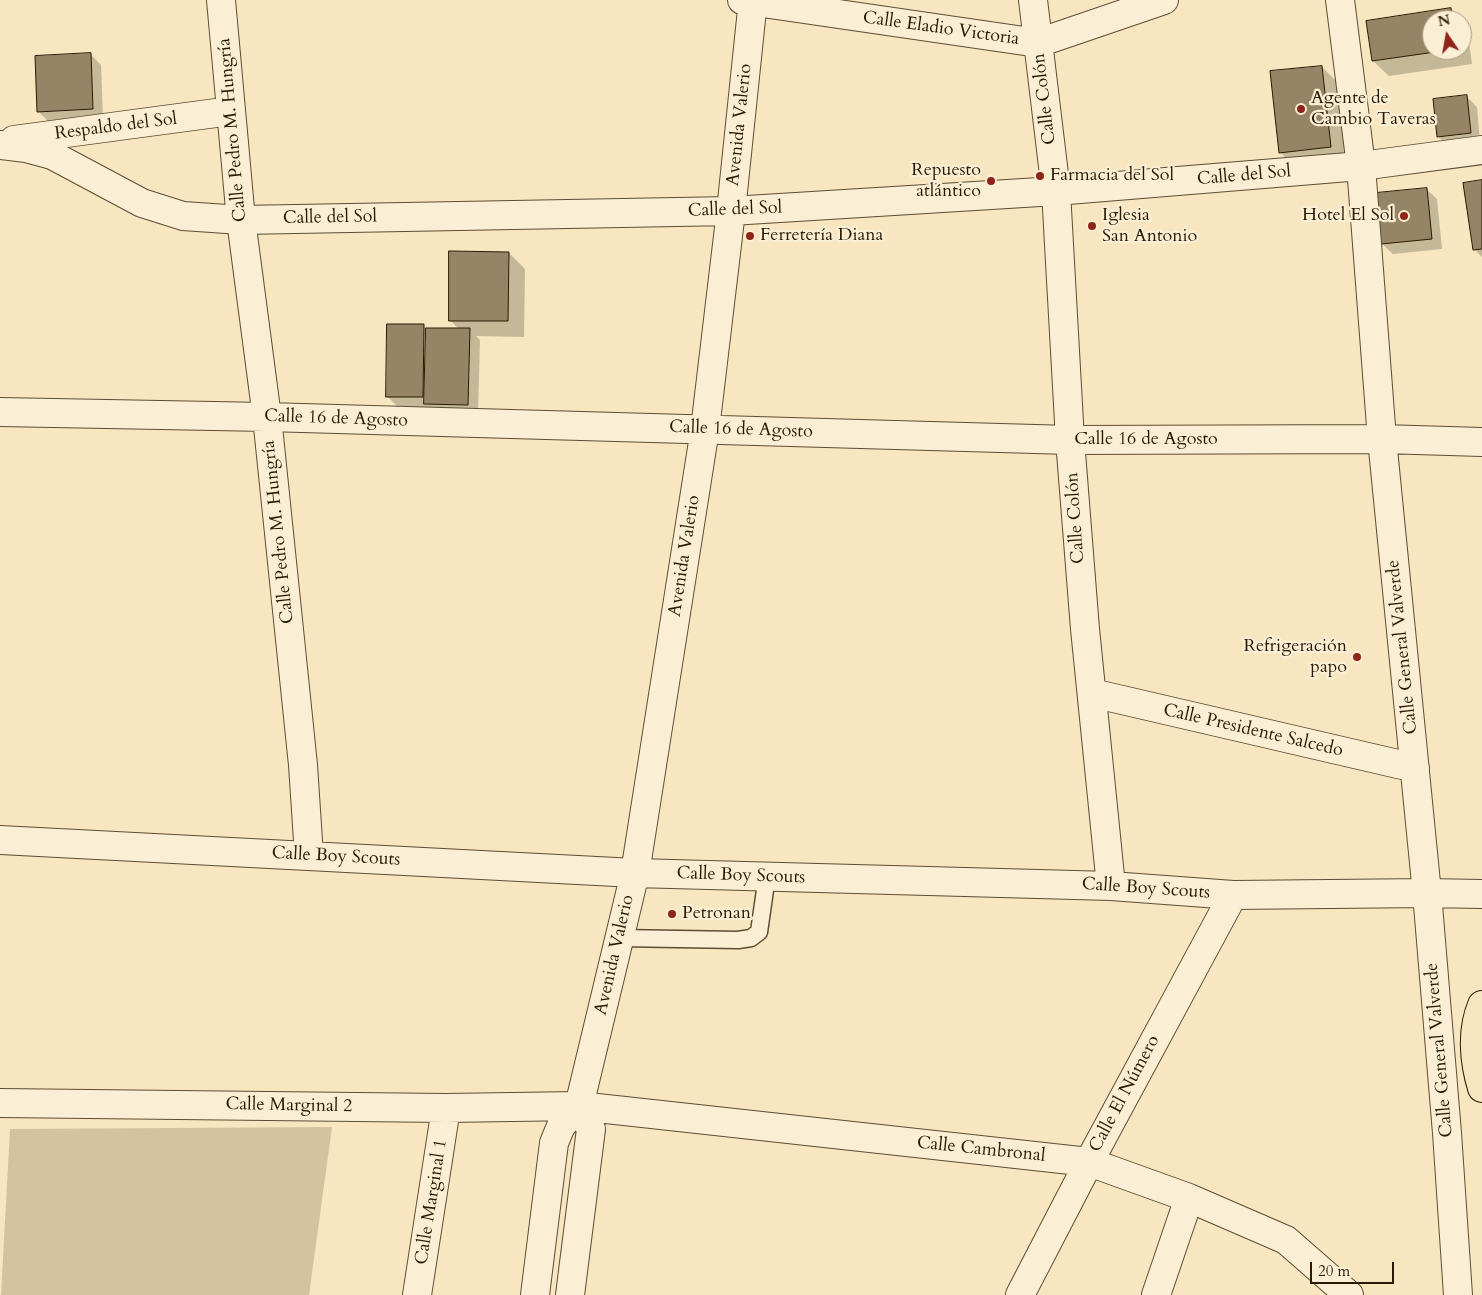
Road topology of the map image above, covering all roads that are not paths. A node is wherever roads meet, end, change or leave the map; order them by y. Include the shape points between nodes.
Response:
1 (222, 0) edge
2 (749, 0) edge
3 (1033, 0) edge
4 (1164, 0) edge
5 (1340, 0) edge
6 (1038, 43) junction
7 (231, 112) junction
8 (0, 143) edge
9 (1482, 150) edge
10 (1361, 166) junction
11 (1056, 191) junction
12 (731, 211) junction
13 (241, 220) junction
14 (0, 412) edge
15 (266, 417) junction
16 (705, 429) junction
17 (1382, 439) junction
18 (1070, 440) junction
19 (1482, 442) edge
20 (1092, 693) junction
21 (1415, 768) junction
22 (0, 840) edge
23 (309, 856) junction
24 (635, 873) junction
25 (767, 876) junction
26 (1111, 886) junction
27 (1427, 893) junction
28 (1482, 894) edge
29 (1233, 895) junction
30 (619, 938) junction
31 (1482, 1005) edge
32 (1482, 1088) edge
33 (0, 1103) edge
34 (579, 1106) junction
35 (446, 1108) junction
36 (1089, 1162) junction
37 (1189, 1198) junction
38 (417, 1295) edge
39 (535, 1295) edge
40 (570, 1295) edge
41 (1020, 1295) edge
42 (1156, 1295) edge
43 (1349, 1295) edge
44 (1458, 1295) edge

1 - 7 street, Calle Pedro M. Hungría
2 - 6 street, Calle Eladio Victoria
2 - 12 street, Avenida Valerio
3 - 6 street, Calle Colón
4 - 6 street, Calle Eladio Victoria
5 - 10 street, Calle General Valverde
6 - 11 street, Calle Colón
7 - 8 street, Respaldo del Sol
7 - 13 street, Calle Pedro M. Hungría
8 - 13 street, Calle del Sol via 52,155 142,203 184,216
9 - 10 street, Calle del Sol
10 - 11 street, Calle del Sol
10 - 17 street, Calle General Valverde
11 - 12 street, Calle del Sol
11 - 18 street, Calle Colón
12 - 13 street, Calle del Sol
12 - 16 street, Avenida Valerio
13 - 15 street, Calle Pedro M. Hungría
14 - 15 street, Calle 16 de Agosto
15 - 16 street, Calle 16 de Agosto
15 - 23 street, Calle Pedro M. Hungría via 303,765
16 - 18 street, Calle 16 de Agosto
16 - 24 street, Avenida Valerio
17 - 18 street, Calle 16 de Agosto
17 - 19 street, Calle 16 de Agosto
17 - 21 street, Calle General Valverde
18 - 20 street, Calle Colón
20 - 21 street, Calle Presidente Salcedo
20 - 26 street, Calle Colón
21 - 27 street, Calle General Valverde
22 - 23 street, Calle Boy Scouts
23 - 24 street, Calle Boy Scouts
24 - 25 street, Calle Boy Scouts
24 - 30 street, Avenida Valerio
25 - 26 street, Calle Boy Scouts
25 - 30 lane via 759,932 751,938
26 - 29 street, Calle Boy Scouts
27 - 28 street, Calle Boy Scouts
27 - 29 street, Calle Boy Scouts
27 - 44 street, Calle General Valverde
29 - 36 street, Calle El Número
30 - 34 street, Avenida Valerio
31 - 32 main road via 1475,1037 1476,1069
33 - 35 street, Calle Marginal 2
34 - 35 street, Calle Marginal 2
34 - 36 street, Calle Cambronal
34 - 39 street, Avenida Valerio via 561,1126 554,1143
34 - 40 street via 591,1129
35 - 38 street, Calle Marginal 1
36 - 37 street, Calle Cambronal
36 - 41 street, Calle El Número
37 - 42 street
37 - 43 street, Calle Cambronal via 1286,1240

